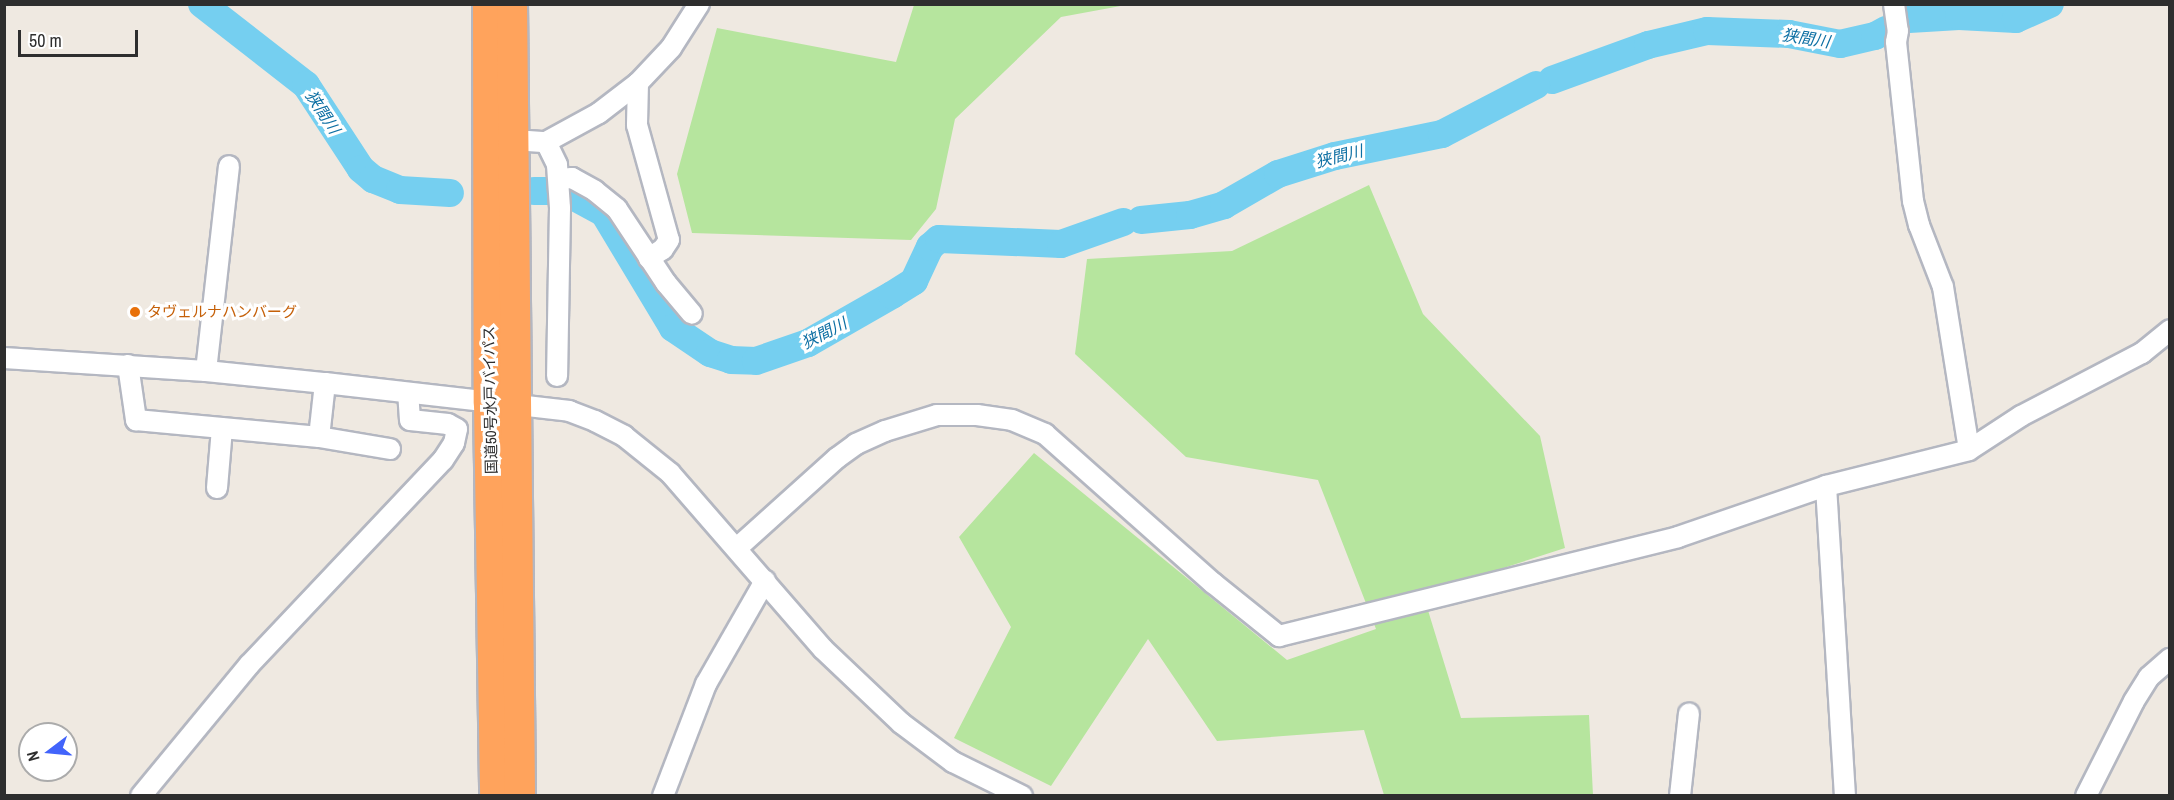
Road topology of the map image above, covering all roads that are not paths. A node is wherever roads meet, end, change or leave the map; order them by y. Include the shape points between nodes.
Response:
1 (488, 4) edge
2 (512, 4) edge
3 (699, 4) edge
4 (1894, 4) edge
5 (638, 83) junction
6 (514, 140) junction
7 (546, 142) junction
8 (229, 166) dead end
9 (559, 179) junction
10 (649, 258) junction
11 (692, 314) dead end
12 (2169, 330) edge
13 (4, 358) edge
14 (128, 365) junction
15 (206, 371) junction
16 (556, 376) dead end
17 (325, 383) junction
18 (408, 394) junction
19 (503, 404) junction
20 (222, 428) junction
21 (320, 437) junction
22 (390, 449) dead end
23 (1969, 450) junction
24 (1826, 486) junction
25 (217, 488) dead end
26 (737, 548) junction
27 (765, 581) junction
28 (2169, 659) edge
29 (1689, 713) dead end
30 (999, 791) edge
31 (141, 795) edge
32 (495, 795) edge
33 (520, 795) edge
34 (663, 795) edge
35 (1022, 795) edge
36 (1680, 795) edge
37 (1845, 795) edge
38 (2086, 795) edge

1 - 19 highway, 国道50号水戸バイパス
2 - 6 highway, 国道50号水戸バイパス
3 - 5 street via 670,48
4 - 23 street via 1914,201 1943,287
5 - 7 street via 599,113
5 - 10 street via 637,125 669,240
6 - 7 street
6 - 19 highway, 国道50号水戸バイパス
7 - 9 street via 554,153
8 - 15 street
9 - 10 street via 572,178 617,209
9 - 16 street
10 - 11 street
12 - 23 street via 2142,353 2022,416
13 - 14 street
14 - 15 street
14 - 20 street via 136,420
15 - 17 street
17 - 18 street
17 - 21 street
18 - 19 street
18 - 31 street via 410,420 448,424 457,429 454,443 443,460 249,665
19 - 26 street via 569,411 624,436 670,473
19 - 32 highway, 国道50号水戸バイパス
19 - 33 highway, 国道50号水戸バイパス
20 - 21 street
20 - 25 street
21 - 22 street
23 - 24 street
24 - 26 street via 1678,537 1279,636 1213,583 1045,434 1012,420 937,415 856,444
24 - 37 street
26 - 27 street
27 - 30 street via 850,678 901,723
27 - 34 street via 706,684
28 - 38 street via 2150,677 2134,701
29 - 36 street
30 - 35 street

